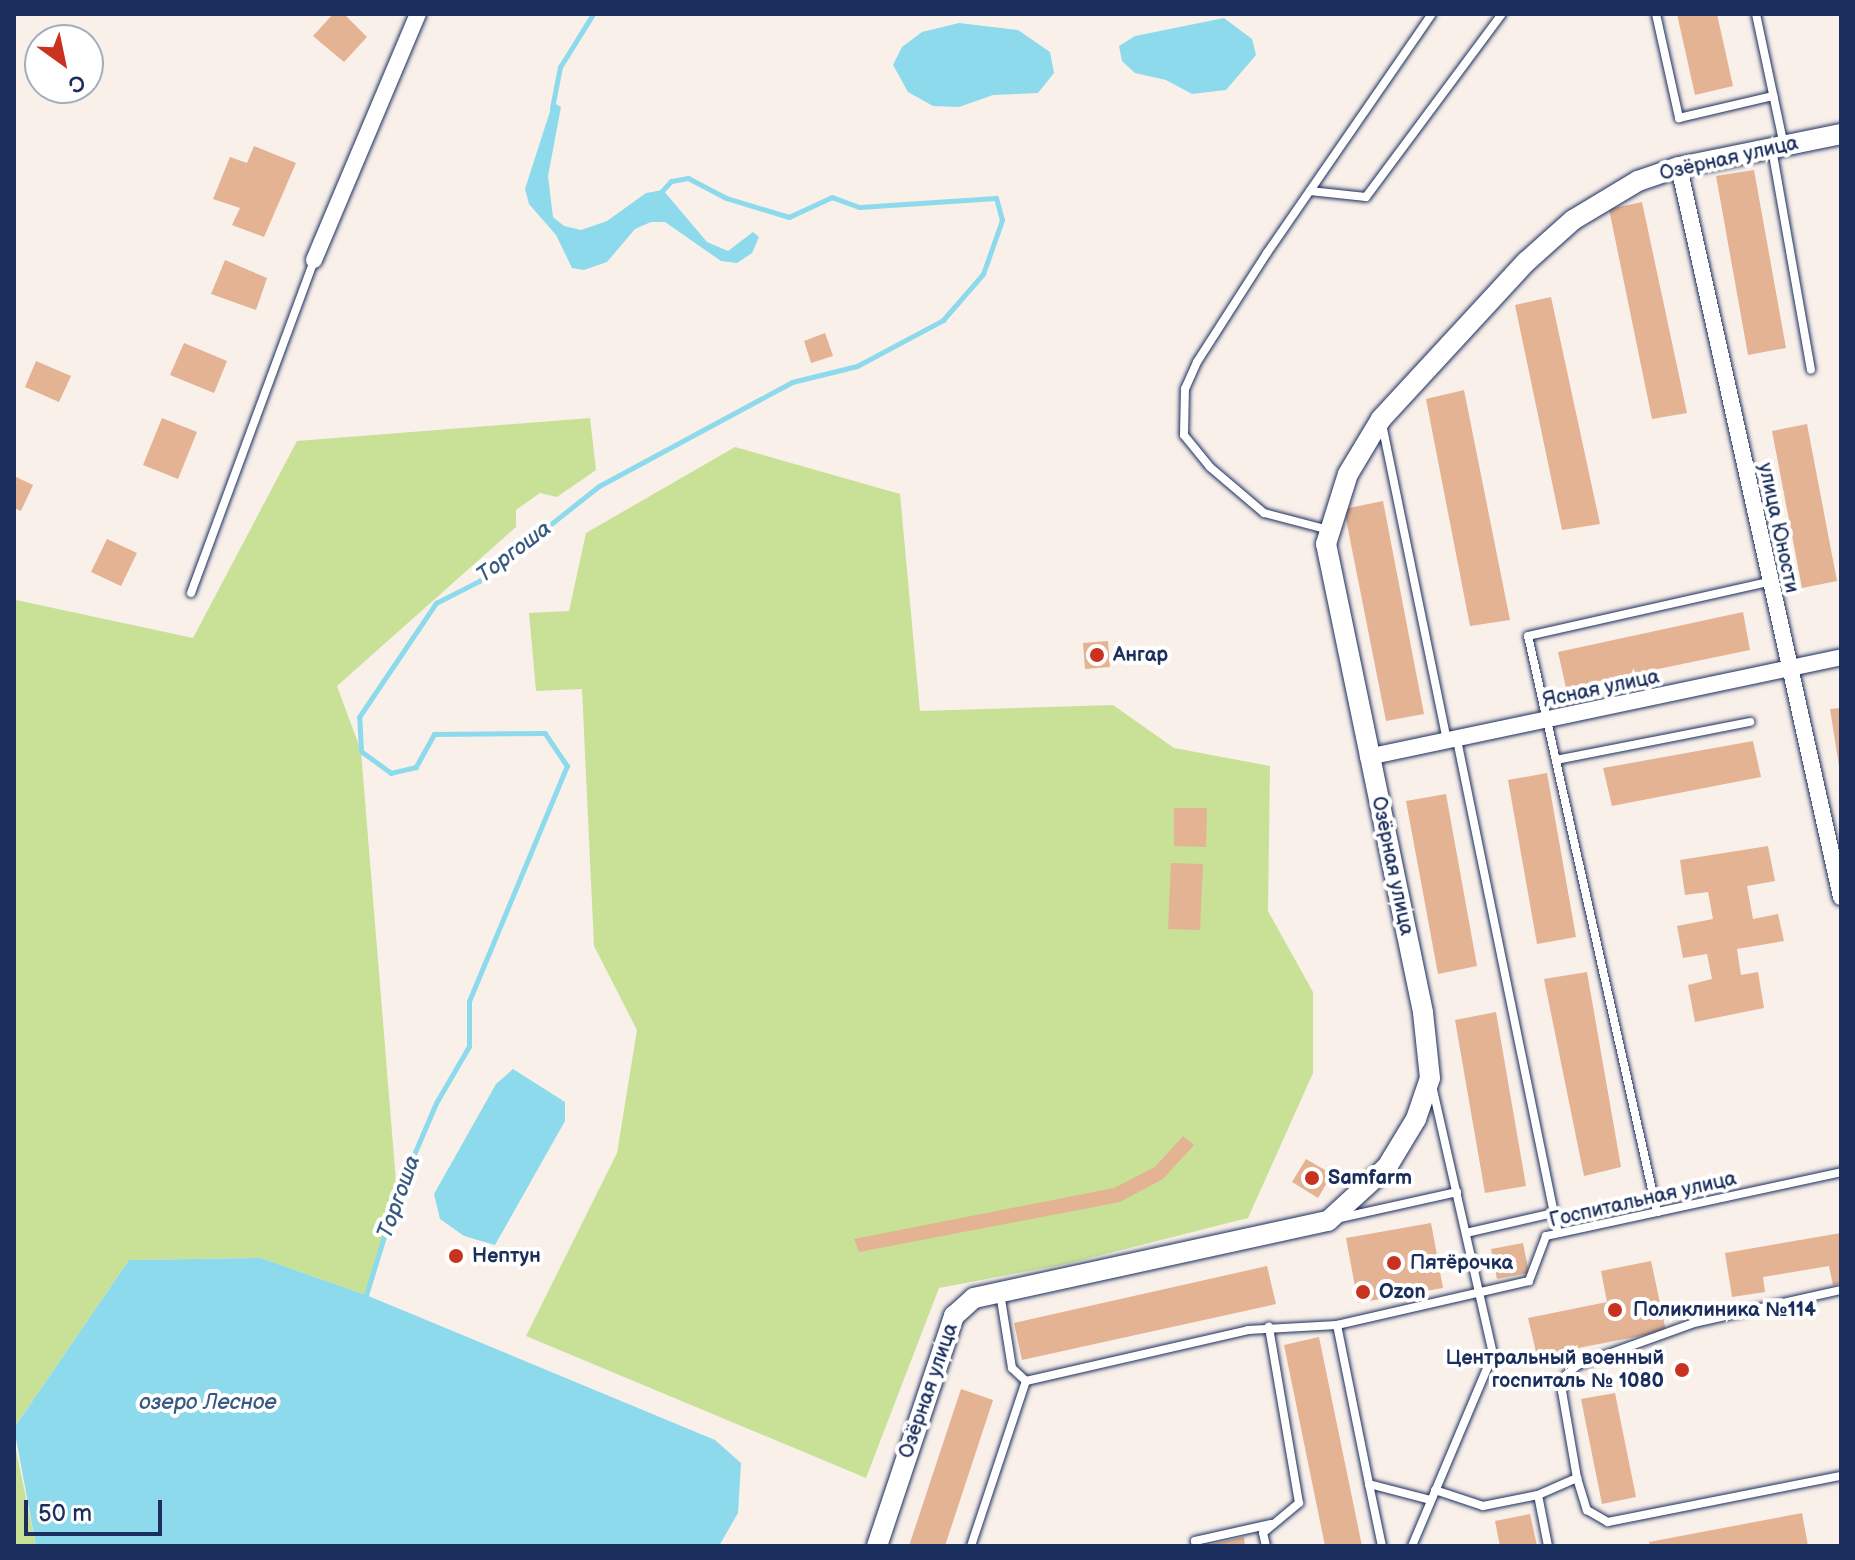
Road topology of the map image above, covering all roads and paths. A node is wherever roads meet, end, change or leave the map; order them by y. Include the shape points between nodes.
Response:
1 (418, 14) edge
2 (1432, 14) edge
3 (1502, 14) edge
4 (1656, 14) edge
5 (1756, 14) edge
6 (1773, 96) junction
7 (1841, 134) edge
8 (1778, 147) junction
9 (1679, 167) junction
10 (1310, 191) junction
11 (314, 260) joint
12 (1811, 370) dead end
13 (1381, 419) junction
14 (1330, 530) junction
15 (1768, 582) junction
16 (191, 593) dead end
17 (1841, 657) edge
18 (1790, 670) junction
19 (1548, 721) junction
20 (1750, 722) dead end
21 (1452, 741) junction
22 (1368, 757) junction
23 (1556, 760) junction
24 (1841, 897) edge
25 (1430, 1078) junction
26 (1841, 1172) edge
27 (1457, 1192) junction
28 (1657, 1212) junction
29 (1553, 1213) junction
30 (1328, 1221) junction
31 (1466, 1233) junction
32 (1558, 1233) junction
33 (1000, 1290) junction
34 (1841, 1290) edge
35 (1479, 1293) junction
36 (1337, 1325) junction
37 (1269, 1327) junction
38 (1026, 1381) junction
39 (1841, 1476) edge
40 (1577, 1478) junction
41 (1369, 1484) junction
42 (1435, 1490) junction
43 (1538, 1495) junction
44 (1431, 1500) junction
45 (1272, 1524) junction
46 (877, 1546) edge
47 (971, 1546) edge
48 (1196, 1546) edge
49 (1266, 1546) edge
50 (1382, 1546) edge
51 (1412, 1546) edge
52 (1548, 1546) edge

1 - 11 street
2 - 10 lane
3 - 10 lane via 1366,197
4 - 6 lane via 1679,118
5 - 6 lane
6 - 8 lane
7 - 8 street, Озёрная улица
8 - 9 street, Озёрная улица
8 - 12 lane
9 - 13 street, Озёрная улица via 1638,181 1573,220 1526,262
9 - 15 street, улица Юности
10 - 14 lane via 1197,362 1182,415 1184,435 1193,447 1264,513
11 - 16 lane
13 - 14 street, Озёрная улица via 1348,474
13 - 21 lane
14 - 22 street, Озёрная улица via 1326,544
15 - 18 street, улица Юности
15 - 19 lane via 1528,636
17 - 18 street, Ясная улица
18 - 19 street, Ясная улица
18 - 24 street, улица Юности
19 - 21 street, Ясная улица
19 - 23 lane
20 - 23 lane
21 - 22 street, Ясная улица
21 - 29 lane
22 - 25 street, Озёрная улица via 1423,1012
23 - 28 lane
25 - 27 lane
25 - 30 street, Озёрная улица via 1416,1119 1387,1167
26 - 28 lane, Госпитальная улица
27 - 30 lane
27 - 31 lane
28 - 32 lane, Госпитальная улица
29 - 31 lane
29 - 32 lane
30 - 33 street, Озёрная улица
31 - 35 lane
32 - 35 lane, Госпитальная улица via 1546,1236 1529,1281
33 - 38 lane via 1012,1368
33 - 46 street, Озёрная улица via 974,1298 954,1316
34 - 40 lane via 1694,1323 1578,1365 1566,1375 1562,1391
35 - 36 lane
35 - 42 lane via 1493,1354
36 - 37 lane
36 - 41 lane
37 - 38 lane
37 - 45 lane via 1299,1503
38 - 47 lane
39 - 40 lane via 1608,1522 1587,1510
40 - 43 lane
41 - 44 lane
41 - 50 lane
42 - 43 lane via 1483,1506
42 - 44 lane
43 - 52 lane
44 - 51 lane
45 - 48 lane via 1195,1541
45 - 49 lane via 1263,1533

